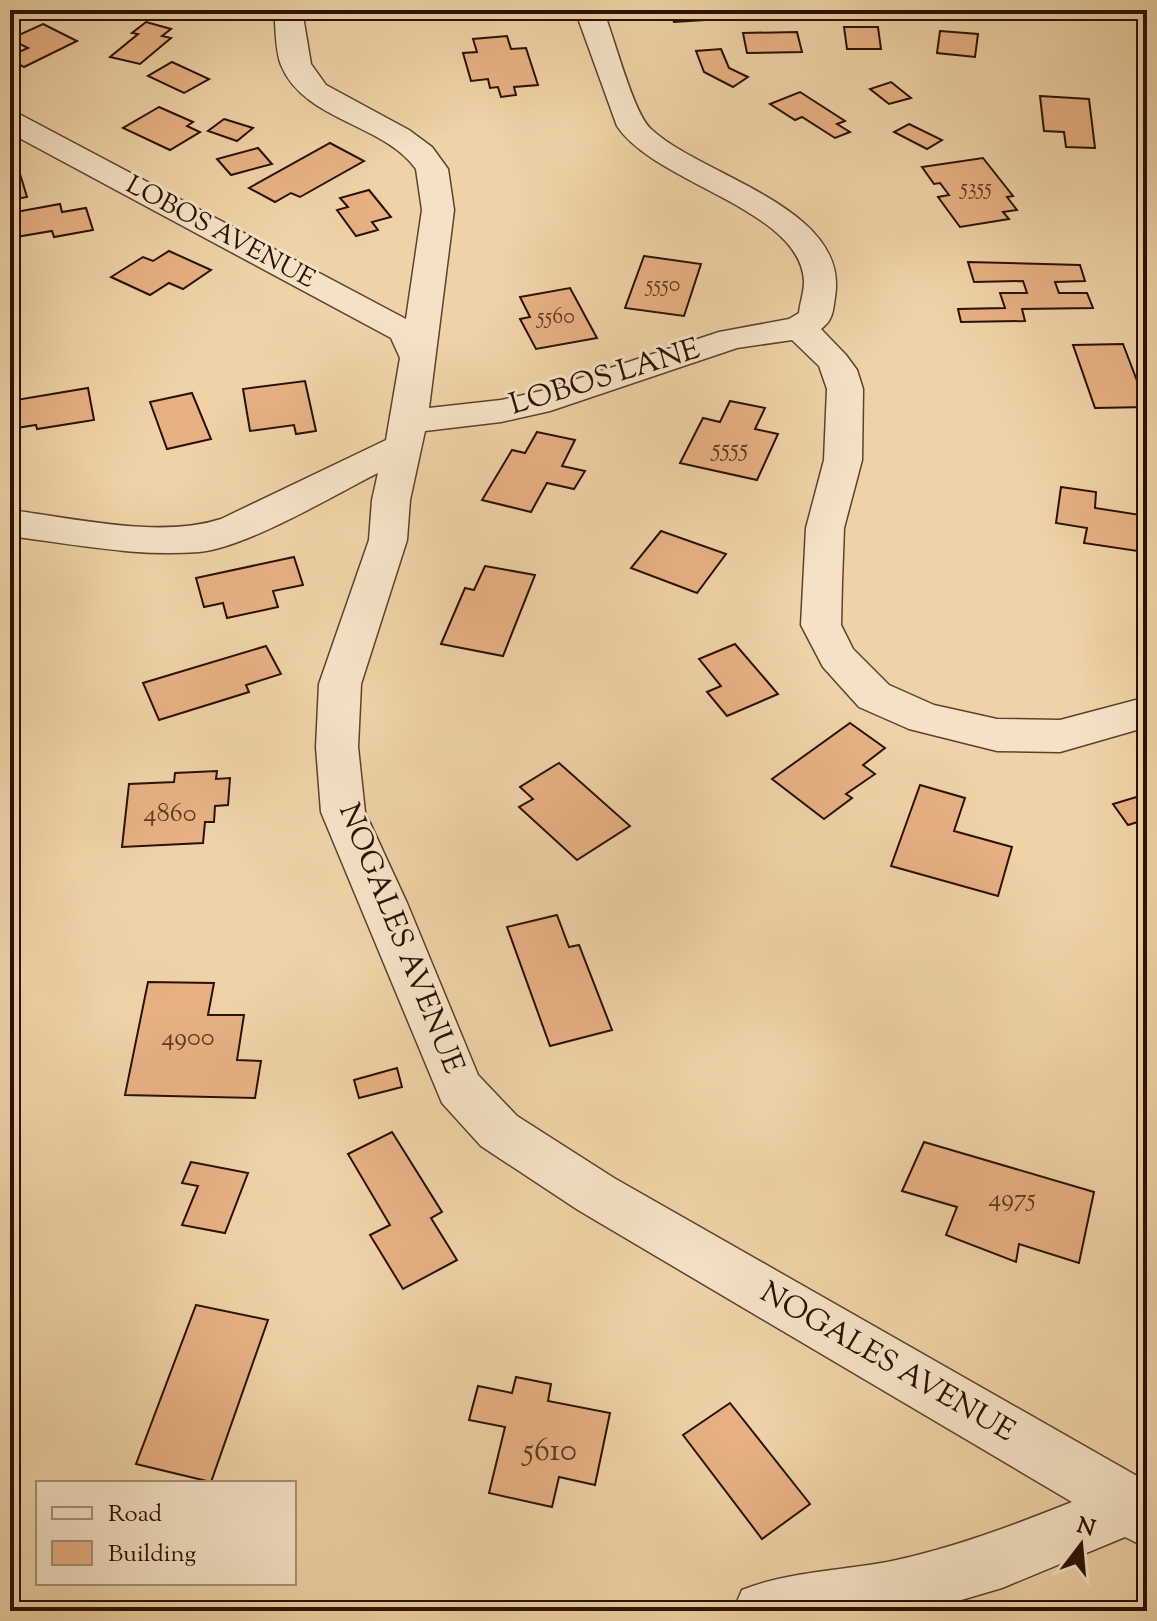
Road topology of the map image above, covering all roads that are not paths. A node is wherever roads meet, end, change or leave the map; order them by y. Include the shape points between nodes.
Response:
1 (288, 10) edge
2 (589, 10) edge
3 (19, 133) edge
4 (799, 328) junction
5 (418, 358) junction
6 (406, 435) junction
7 (10, 523) edge
8 (1147, 712) edge
9 (1143, 1509) edge
10 (763, 1611) edge

1 - 5 street, NOGALES AVENUE via 296,65 315,91 398,137 432,169 438,210
2 - 4 street via 637,133 743,195 795,231 811,249 819,266 821,303 815,317
3 - 5 street, LOBOS AVENUE via 405,332
4 - 6 street, LOBOS LANE via 731,339 550,400
4 - 8 street via 828,353 845,389 843,460 824,542 821,625 837,657 874,696 924,718 997,735 1060,736
5 - 6 street, NOGALES AVENUE
6 - 7 street, LOBOS LANE via 235,528 201,539 129,538
6 - 9 street, NOGALES AVENUE via 388,540 340,684 343,812 459,1088 499,1131 596,1194
9 - 10 street via 894,1590

